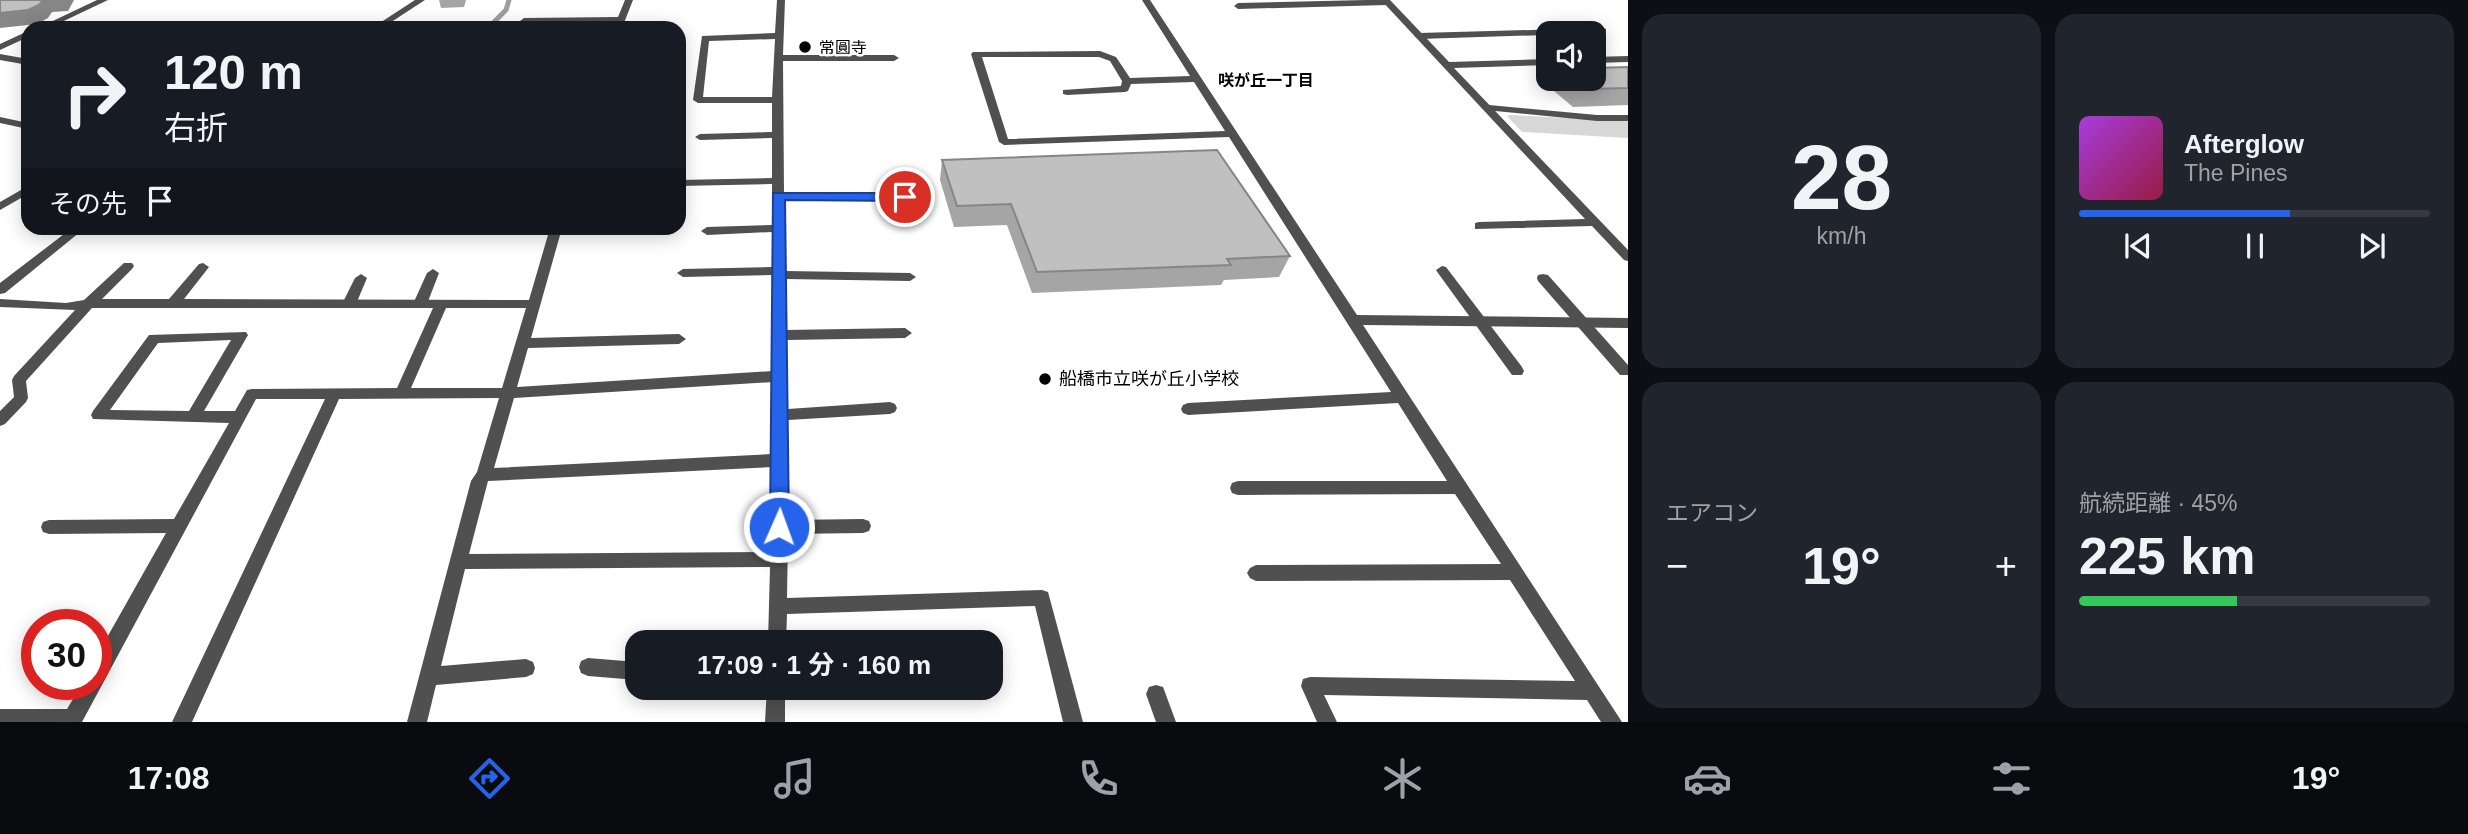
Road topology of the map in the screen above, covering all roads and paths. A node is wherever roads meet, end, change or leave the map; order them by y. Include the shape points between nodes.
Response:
1 (104, 0) edge
2 (421, 0) edge
3 (629, 0) edge
4 (781, 0) edge
5 (1146, 0) edge
6 (1386, 1) edge
7 (1238, 6) dead end
8 (57, 21) edge
9 (387, 21) edge
10 (621, 21) edge
11 (1536, 33) edge
12 (779, 36) junction
13 (1419, 36) junction
14 (21, 37) edge
15 (0, 47) edge
16 (0, 57) edge
17 (778, 58) junction
18 (894, 58) dead end
19 (1628, 59) edge
20 (1606, 60) edge
21 (21, 61) edge
22 (1536, 62) edge
23 (1446, 65) junction
24 (1198, 79) junction
25 (1127, 81) junction
26 (1067, 92) dead end
27 (777, 100) junction
28 (1489, 108) junction
29 (1628, 118) edge
30 (0, 120) edge
31 (21, 124) edge
32 (1233, 134) junction
33 (777, 135) junction
34 (700, 137) dead end
35 (778, 181) junction
36 (686, 183) edge
37 (21, 193) edge
38 (778, 196) junction
39 (905, 197) dead end
40 (2, 204) edge
41 (1595, 222) junction
42 (1479, 226) dead end
43 (778, 228) junction
44 (706, 231) dead end
45 (70, 235) edge
46 (554, 235) edge
47 (1625, 251) edge
48 (128, 266) dead end
49 (202, 267) dead end
50 (1442, 270) dead end
51 (433, 273) dead end
52 (683, 273) dead end
53 (779, 273) junction
54 (911, 277) dead end
55 (361, 278) dead end
56 (1543, 278) dead end
57 (0, 290) edge
58 (0, 303) edge
59 (173, 303) junction
60 (349, 304) junction
61 (420, 304) junction
62 (442, 304) junction
63 (533, 304) junction
64 (87, 305) junction
65 (1352, 320) junction
66 (1481, 322) junction
67 (1583, 323) junction
68 (1628, 323) edge
69 (905, 333) dead end
70 (780, 335) junction
71 (679, 339) dead end
72 (524, 343) junction
73 (1625, 370) dead end
74 (1517, 371) dead end
75 (780, 376) junction
76 (335, 393) junction
77 (402, 393) junction
78 (508, 393) junction
79 (1402, 397) junction
80 (890, 408) dead end
81 (1188, 410) dead end
82 (781, 415) junction
83 (192, 417) junction
84 (239, 418) junction
85 (0, 420) edge
86 (781, 460) junction
87 (484, 475) junction
88 (1460, 487) junction
89 (1238, 488) dead end
90 (179, 526) junction
91 (863, 526) dead end
92 (49, 527) dead end
93 (779, 527) junction
94 (779, 559) junction
95 (461, 562) junction
96 (1514, 572) junction
97 (1256, 573) dead end
98 (777, 606) junction
99 (777, 630) edge
100 (112, 647) edge
101 (588, 667) dead end
102 (526, 668) dead end
103 (625, 670) edge
104 (430, 676) junction
105 (1591, 691) junction
106 (1156, 694) dead end
107 (83, 700) edge
108 (776, 700) edge
109 (0, 719) edge
110 (71, 721) edge
111 (182, 722) edge
112 (417, 722) edge
113 (775, 722) edge
114 (1073, 722) edge
115 (1166, 722) edge
116 (1327, 722) edge
117 (1612, 722) edge

1 - 8 street
2 - 9 street
3 - 10 street
4 - 12 street
5 - 24 street
6 - 7 street
6 - 13 street
11 - 13 street
12 - 17 street
12 - 27 street via 705,38 698,100
13 - 23 street
14 - 15 street
16 - 21 street
17 - 18 street
17 - 27 street
19 - 20 street
22 - 23 street
23 - 28 street
24 - 25 street
24 - 32 street
25 - 26 street via 1125,89
25 - 32 street via 1114,60 1100,54 976,54 1004,142
27 - 33 street
28 - 29 street
28 - 41 street
30 - 31 street
32 - 65 street
33 - 34 street
33 - 35 street
35 - 36 street
35 - 38 street
37 - 40 street
38 - 39 street
38 - 43 street
41 - 42 street
41 - 47 street
43 - 44 street
43 - 53 street
45 - 57 street
46 - 63 street
48 - 64 street
49 - 59 street
50 - 66 street
51 - 61 street
52 - 53 street
53 - 54 street
53 - 70 street
55 - 60 street
56 - 67 street
58 - 64 street
59 - 60 street
59 - 64 street
60 - 61 street
61 - 62 street
62 - 63 street
62 - 77 street
63 - 72 street
64 - 85 street via 19,380 21,398
65 - 66 street
65 - 79 street
66 - 67 street
66 - 74 street
67 - 68 street
67 - 73 street
69 - 70 street
70 - 75 street
71 - 72 street
72 - 78 street
75 - 78 street
75 - 82 street
76 - 77 street
76 - 84 street via 252,394
76 - 111 street
77 - 78 street
78 - 87 street
79 - 81 street
79 - 88 street
80 - 82 street
82 - 86 street
83 - 83 street via 98,415 154,338 241,335
83 - 84 street
84 - 90 street
86 - 87 street
86 - 93 street
87 - 95 street via 458,556
88 - 89 street
88 - 96 street
90 - 92 street
90 - 100 street
91 - 93 street
93 - 94 street
94 - 95 street
94 - 98 street
95 - 104 street
96 - 97 street
96 - 105 street
98 - 99 street
98 - 114 street via 1042,598
101 - 103 street
102 - 104 street
104 - 112 street
105 - 116 street via 1310,687
105 - 117 street
106 - 115 street
107 - 110 street
108 - 113 street
109 - 110 street

